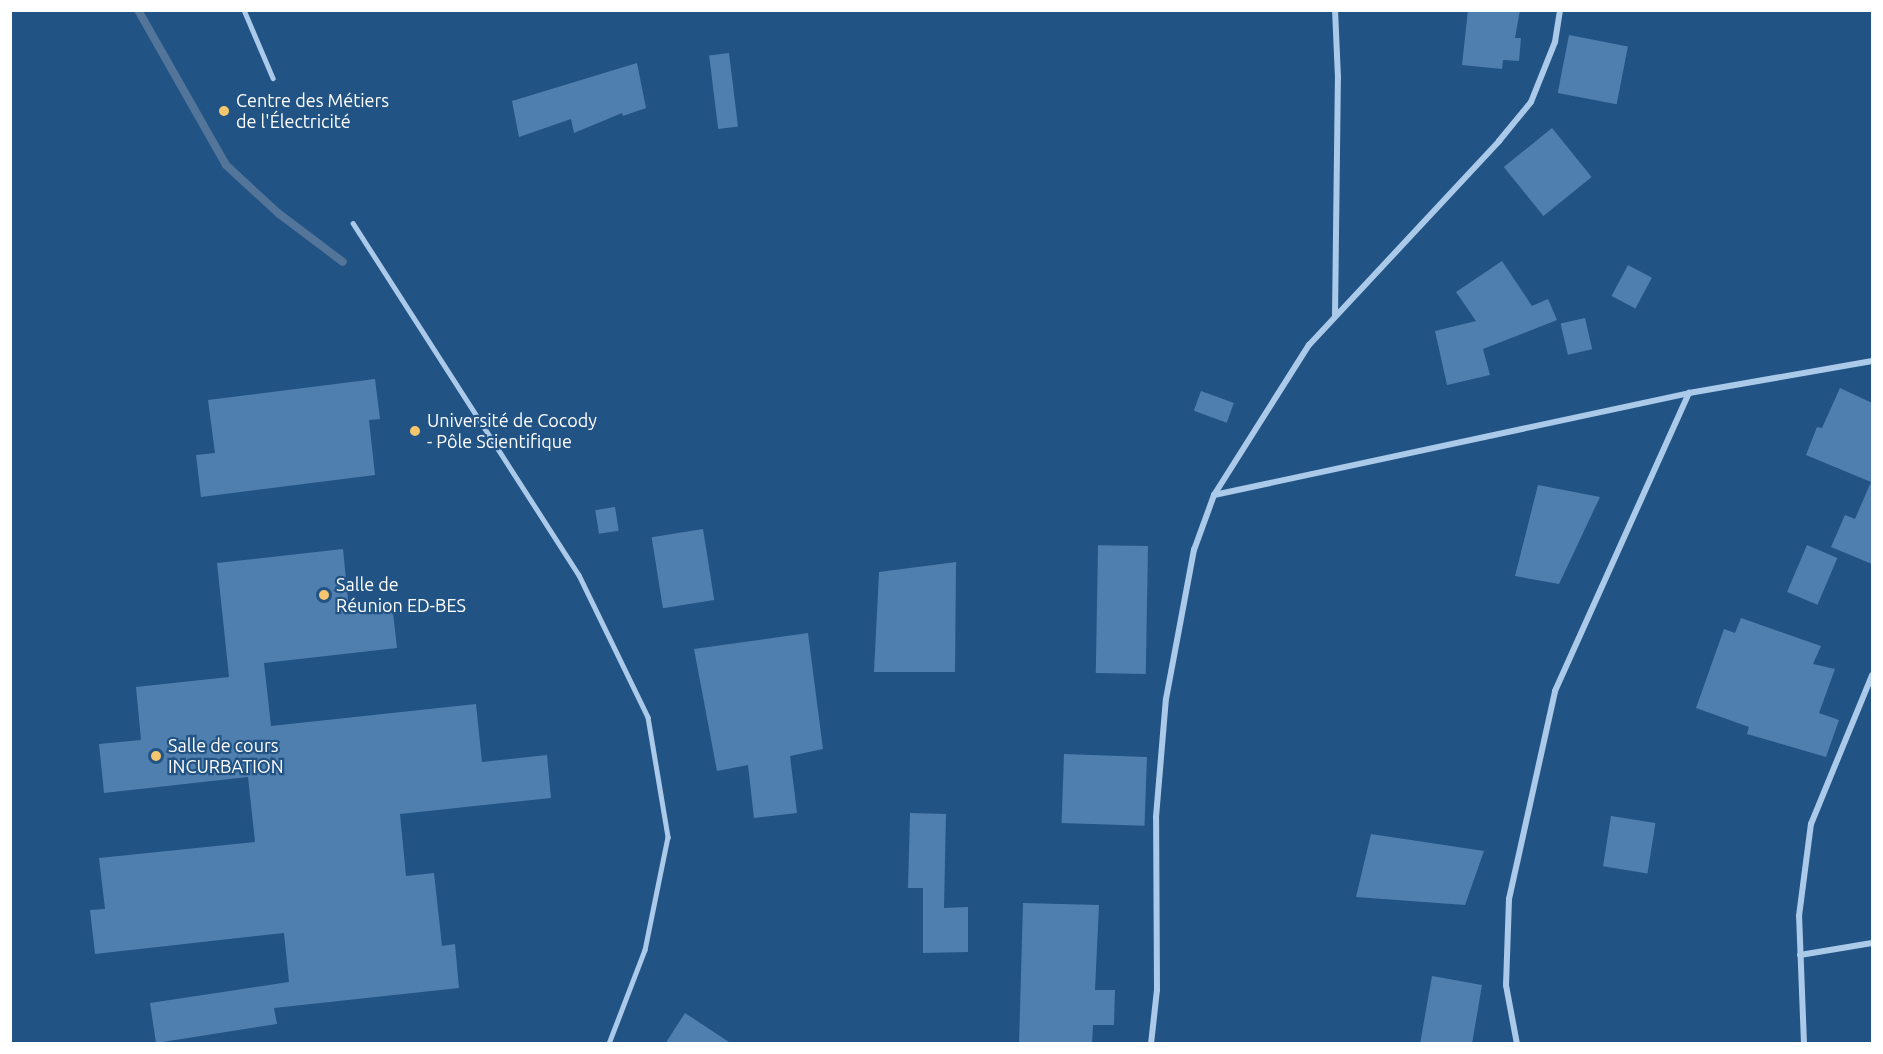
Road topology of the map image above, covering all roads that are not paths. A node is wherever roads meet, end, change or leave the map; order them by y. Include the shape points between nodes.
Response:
1 (244, 10) edge
2 (1335, 10) edge
3 (1560, 10) edge
4 (273, 78) dead end
5 (353, 223) dead end
6 (1335, 316) junction
7 (1872, 361) edge
8 (1689, 393) junction
9 (1214, 495) junction
10 (1872, 675) edge
11 (1872, 943) edge
12 (1800, 955) junction
13 (609, 1044) edge
14 (1150, 1044) edge
15 (1517, 1044) edge
16 (1804, 1044) edge

1 - 4 lane
2 - 6 street
3 - 6 street via 1555,42 1531,102
5 - 13 lane via 579,575 648,717 668,837 645,950
6 - 9 street via 1309,345
7 - 8 street
8 - 9 street
8 - 15 street via 1555,691 1509,899 1506,985
9 - 14 street via 1194,550 1166,699 1156,817 1157,990
10 - 12 street via 1811,824 1799,916
11 - 12 street
12 - 16 street

